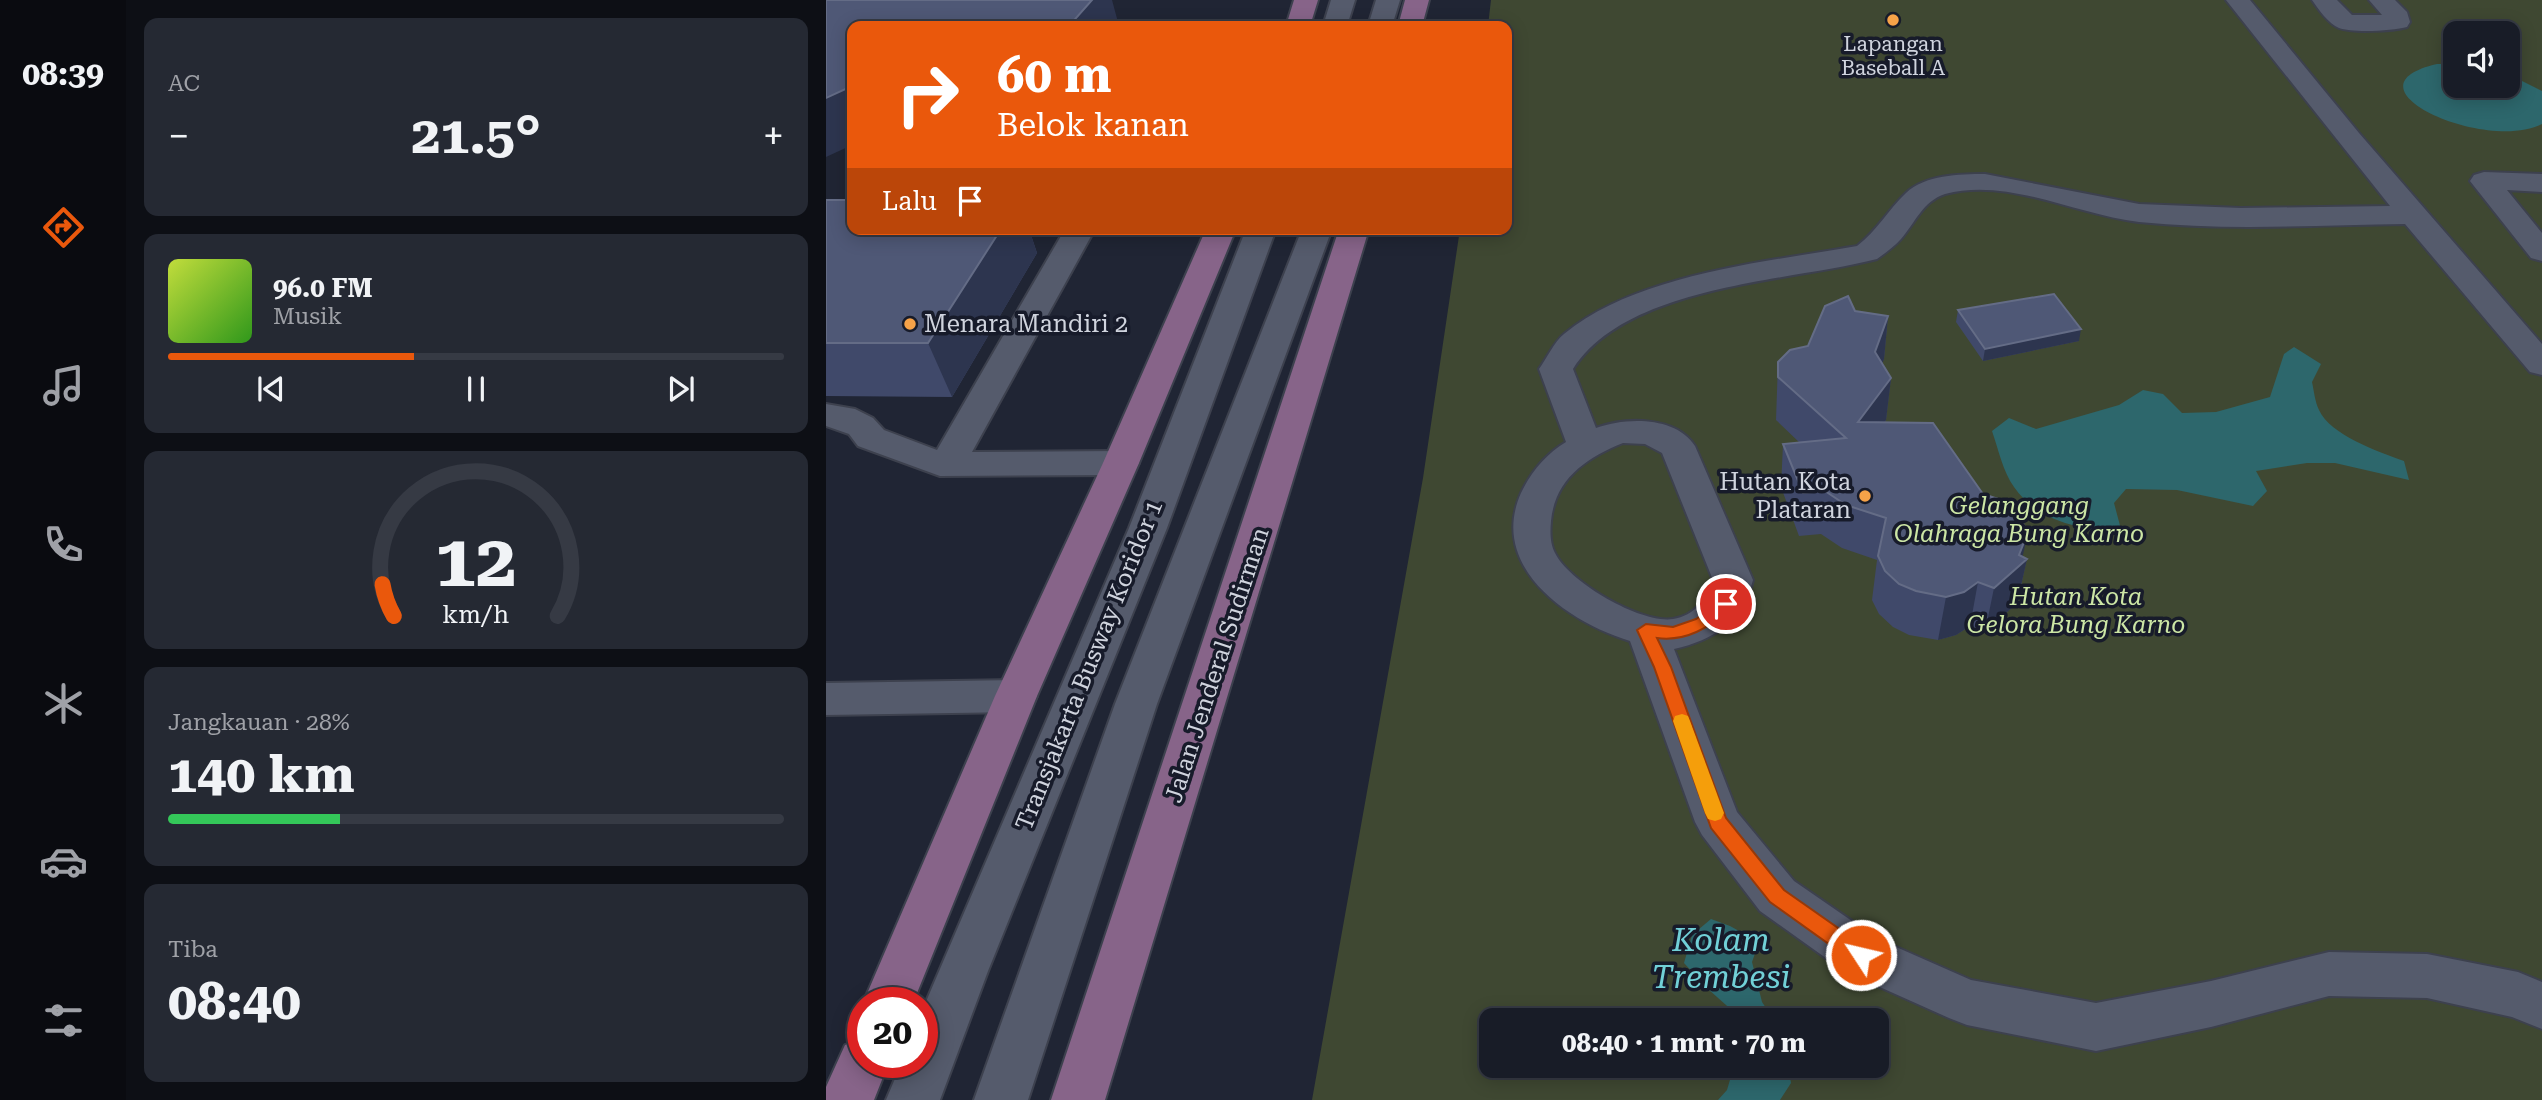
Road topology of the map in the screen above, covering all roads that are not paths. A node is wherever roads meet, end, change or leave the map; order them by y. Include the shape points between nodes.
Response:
1 (1306, 0) edge
2 (1343, 0) edge
3 (1388, 0) edge
4 (1417, 0) edge
5 (2238, 0) edge
6 (2325, 0) edge
7 (2381, 0) edge
8 (1300, 21) edge
9 (1337, 21) edge
10 (1382, 21) edge
11 (1411, 21) edge
12 (2542, 183) edge
13 (2411, 215) junction
14 (1077, 235) edge
15 (1219, 235) edge
16 (1259, 235) edge
17 (1352, 235) edge
18 (1313, 244) edge
19 (2542, 252) edge
20 (2542, 365) edge
21 (1312, 366) junction
22 (826, 415) edge
23 (1585, 444) junction
24 (1121, 463) junction
25 (947, 464) junction
26 (1646, 630) junction
27 (1016, 696) junction
28 (826, 699) edge
29 (895, 987) edge
30 (2542, 1006) edge
31 (856, 1078) edge
32 (847, 1100) edge
33 (913, 1100) edge
34 (1001, 1100) edge
35 (1078, 1100) edge

1 - 8 main road
2 - 9 lane
3 - 10 lane
4 - 11 main road
5 - 13 lane
6 - 7 lane via 2345,22 2398,22
12 - 19 lane via 2484,181
13 - 20 lane
13 - 23 lane via 2190,217 2135,213 2003,185 1955,184 1934,189 1919,196 1884,240 1866,253 1702,283 1614,316 1574,342 1556,369
14 - 25 lane
15 - 24 main road
16 - 33 lane, Transjakarta Busway Koridor 1 via 1147,528
17 - 21 main road, Jalan Jenderal Sudirman
18 - 21 lane via 1298,289
18 - 34 lane via 1256,382 1136,704
21 - 35 main road, Jalan Jenderal Sudirman
22 - 25 lane via 843,417 861,426 871,438
23 - 26 lane via 1553,469 1537,495 1532,525 1535,552 1551,578 1586,606
23 - 26 lane via 1619,432 1651,433 1677,446 1733,580 1726,604 1702,624 1673,634
24 - 25 lane
24 - 27 main road
26 - 30 lane via 1718,822 1777,896 1861,955 1967,1002 2096,1027 2329,974 2427,976 2518,995
27 - 28 lane
27 - 29 main road
31 - 32 main road

